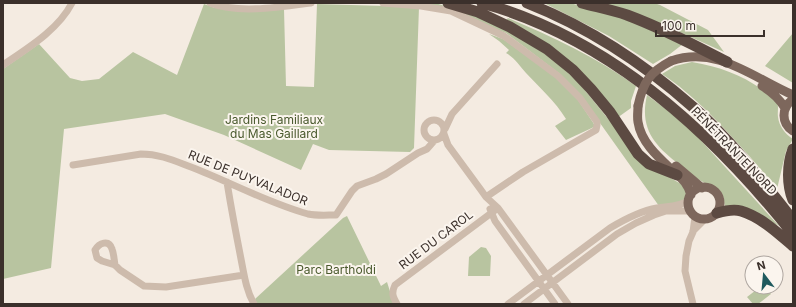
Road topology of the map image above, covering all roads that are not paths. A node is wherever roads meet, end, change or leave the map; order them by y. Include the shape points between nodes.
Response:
1 (72, 3) edge
2 (210, 3) edge
3 (311, 3) edge
4 (383, 3) edge
5 (448, 3) edge
6 (482, 3) edge
7 (527, 3) edge
8 (582, 3) edge
9 (672, 62) junction
10 (727, 62) junction
11 (3, 64) edge
12 (497, 64) dead end
13 (793, 94) edge
14 (793, 99) edge
15 (639, 106) junction
16 (785, 108) junction
17 (452, 114) junction
18 (440, 122) junction
19 (793, 131) edge
20 (425, 135) junction
21 (441, 136) junction
22 (793, 149) edge
23 (418, 153) junction
24 (73, 165) dead end
25 (677, 175) junction
26 (227, 182) junction
27 (702, 188) junction
28 (486, 198) junction
29 (793, 200) edge
30 (691, 206) junction
31 (494, 210) junction
32 (717, 213) junction
33 (705, 219) junction
34 (793, 220) edge
35 (693, 232) junction
36 (793, 234) edge
37 (793, 246) edge
38 (115, 265) dead end
39 (547, 274) junction
40 (244, 275) junction
41 (538, 281) junction
42 (553, 282) junction
43 (544, 289) junction
44 (254, 304) edge
45 (397, 304) edge
46 (508, 304) edge
47 (524, 304) edge
48 (555, 304) edge
49 (568, 304) edge
50 (694, 304) edge

1 - 11 street via 69,10 46,33
2 - 3 street via 235,8
4 - 28 street via 451,11 504,36 558,76 580,98 598,125 596,130 523,172
5 - 25 highway via 478,12 547,49 573,70 610,112 638,154 649,164
6 - 36 highway, PÉNÉTRANTE NORD via 523,16 596,52 660,97 723,155
7 - 34 highway, PÉNÉTRANTE NORD via 554,14 603,41 688,102 723,136
8 - 10 highway via 659,28
9 - 10 main road via 692,56 706,56
9 - 15 main road, bridge via 652,78
9 - 16 main road via 693,60 715,63 747,76 771,91
10 - 13 main road
12 - 17 street
14 - 16 main road
15 - 25 main road via 638,122 643,136 649,146
15 - 27 main road via 640,116 650,140 661,154
16 - 19 main road via 785,123
17 - 18 street
17 - 21 street
18 - 20 street via 433,120 427,123 424,127
18 - 21 street
20 - 21 street via 429,139
20 - 23 street
21 - 23 street, RUE DE PUYVALADOR via 427,149
21 - 28 street, RUE DU CAROL
22 - 29 highway via 788,174
23 - 26 street, RUE DE PUYVALADOR via 376,179 358,186 336,215 308,214
24 - 26 street, RUE DE PUYVALADOR via 153,154
25 - 30 main road via 688,186
26 - 40 street
27 - 30 main road via 697,189
27 - 32 main road via 713,190 718,196 720,204
28 - 31 street, RUE DU CAROL
30 - 33 main road
30 - 35 street
30 - 39 street via 656,208 637,213 610,228
30 - 42 street via 666,211 636,223 617,234
31 - 39 street, RUE DU CAROL
31 - 41 street, RUE DU CAROL via 495,221
31 - 45 street, RUE DU CAROL via 395,285 392,295
32 - 33 main road
32 - 37 highway via 740,210 757,218
33 - 35 street
35 - 50 street via 689,241 685,271
38 - 40 street via 144,286 166,287
39 - 41 street
39 - 42 street, RUE DU CAROL
40 - 44 street via 248,293
41 - 43 street, RUE DU CAROL
41 - 46 street
42 - 43 street
42 - 49 street, RUE DU CAROL
43 - 47 street
43 - 48 street, RUE DU CAROL

